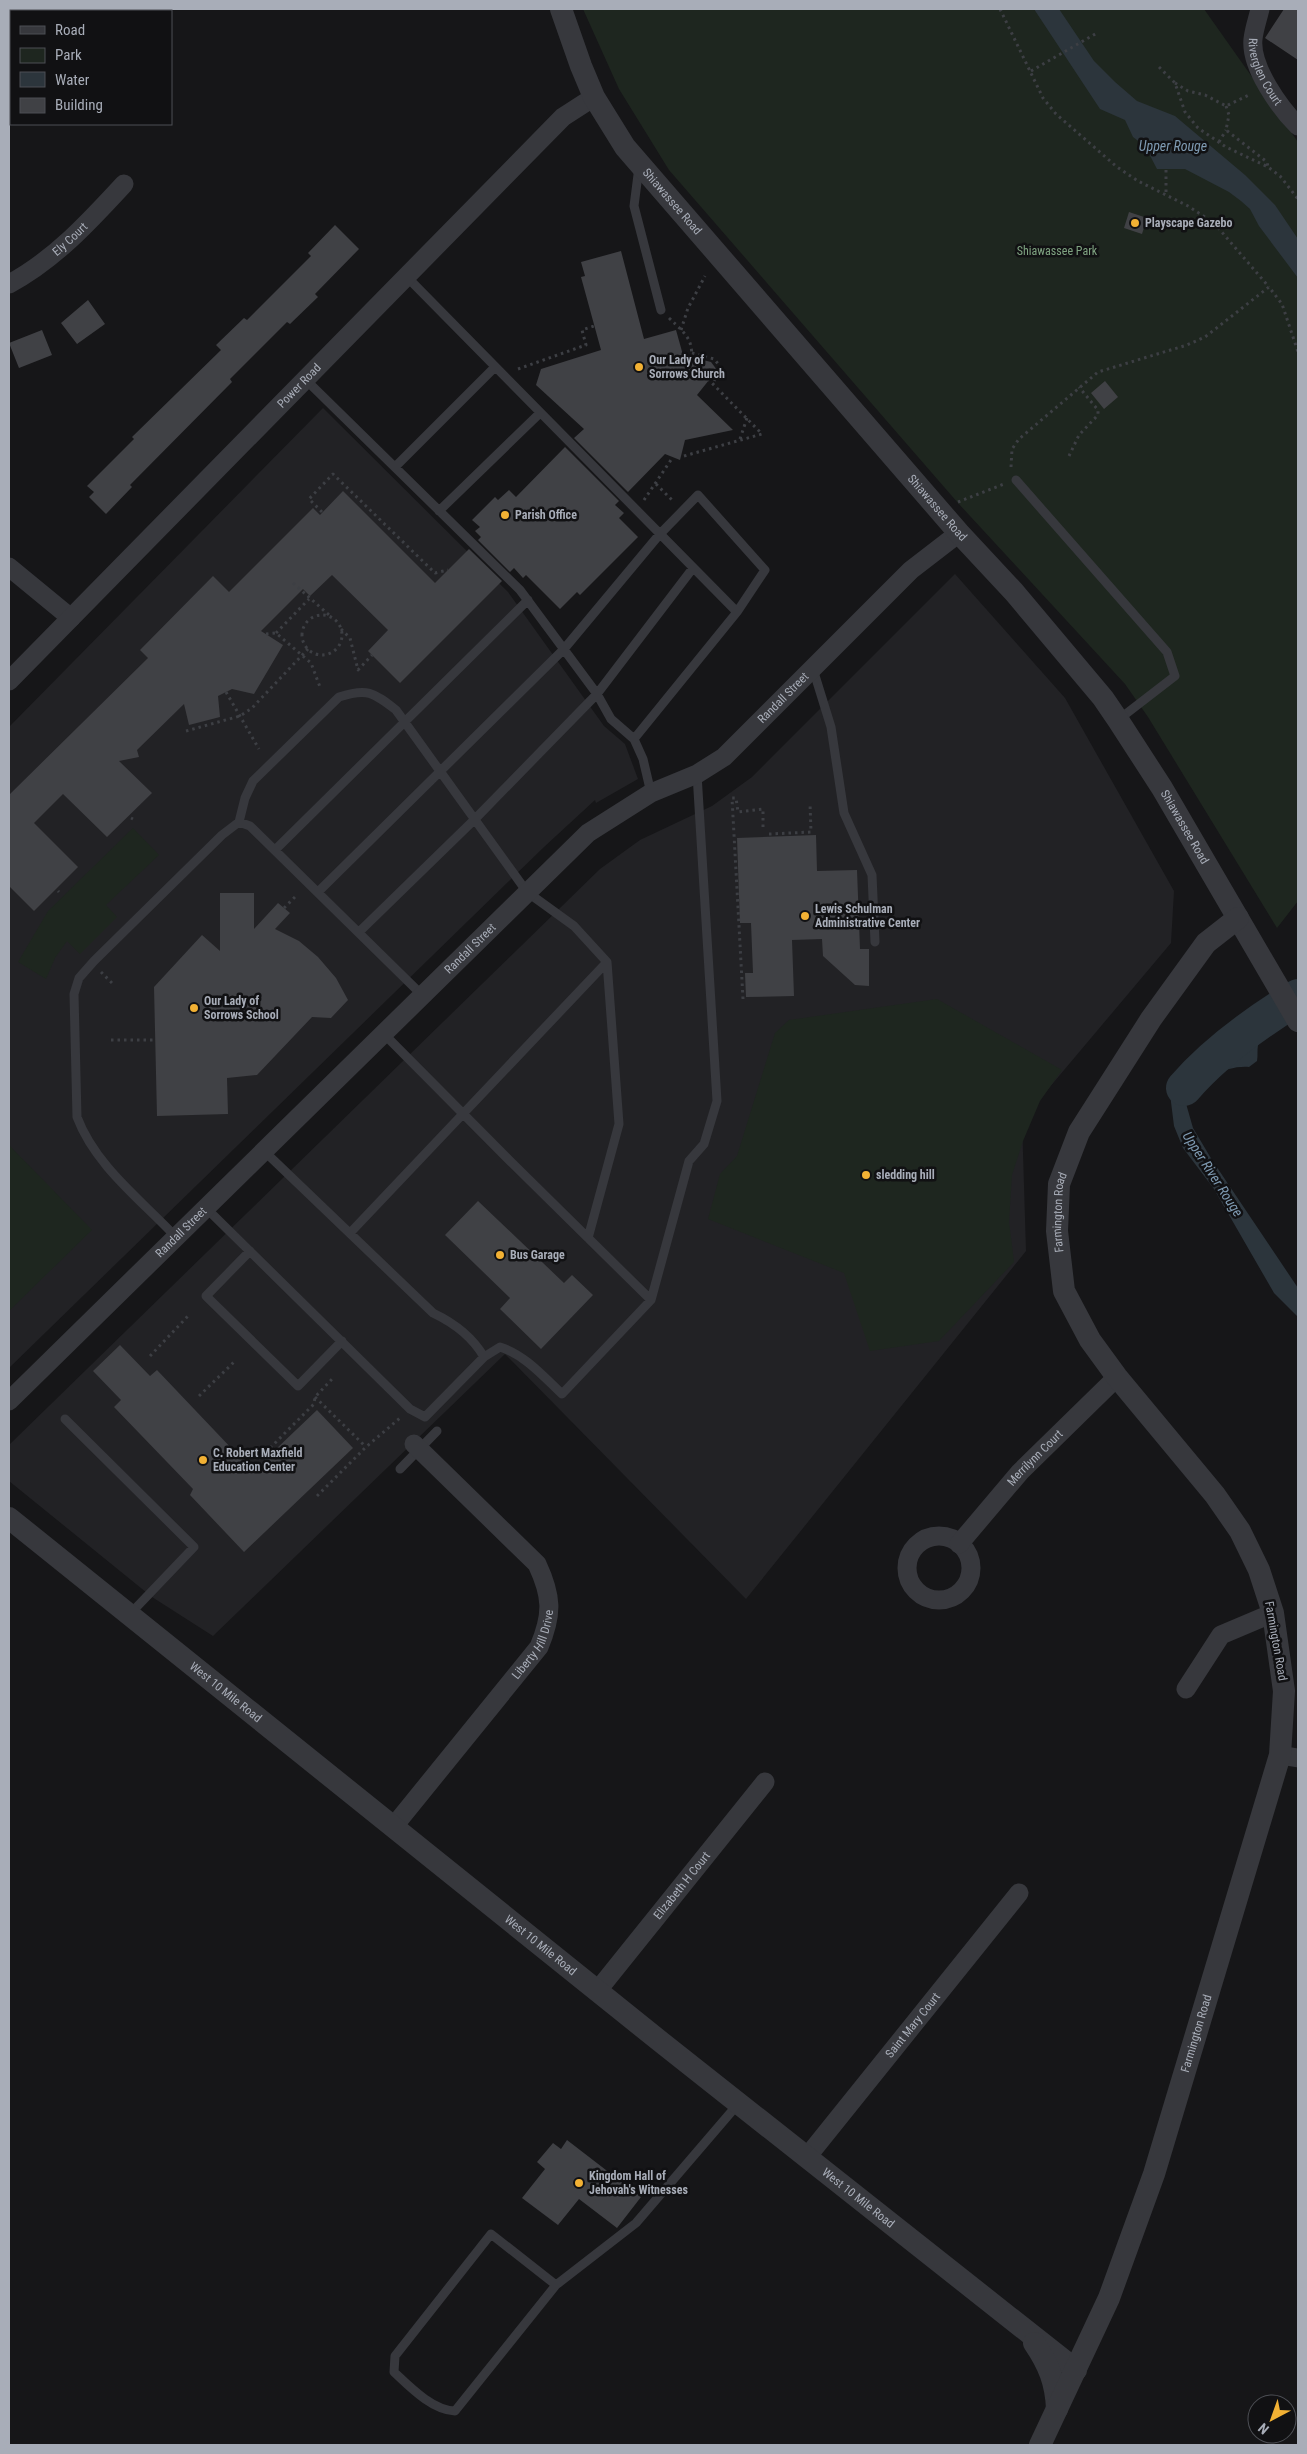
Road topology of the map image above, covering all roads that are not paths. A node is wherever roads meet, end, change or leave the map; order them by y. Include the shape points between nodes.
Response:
1 (561, 9) edge
2 (1260, 9) edge
3 (594, 97) junction
4 (1298, 126) edge
5 (639, 164) junction
6 (124, 184) dead end
7 (405, 276) junction
8 (9, 284) edge
9 (661, 310) road end
10 (495, 366) junction
11 (306, 380) junction
12 (540, 412) junction
13 (395, 467) junction
14 (1016, 480) road end
15 (439, 511) junction
16 (959, 533) junction
17 (659, 535) junction
18 (9, 567) edge
19 (693, 568) junction
20 (528, 600) junction
21 (737, 612) junction
22 (71, 618) junction
23 (564, 649) junction
24 (812, 669) junction
25 (9, 681) edge
26 (598, 694) junction
27 (1118, 720) junction
28 (404, 721) junction
29 (634, 739) junction
30 (440, 772) junction
31 (697, 774) junction
32 (651, 793) junction
33 (475, 819) junction
34 (239, 822) junction
35 (275, 850) junction
36 (318, 892) junction
37 (527, 892) junction
38 (1238, 918) junction
39 (358, 932) junction
40 (875, 942) dead end
41 (607, 962) junction
42 (422, 994) junction
43 (1298, 1022) edge
44 (383, 1032) junction
45 (464, 1113) junction
46 (263, 1150) junction
47 (205, 1207) junction
48 (350, 1233) junction
49 (175, 1236) junction
50 (588, 1238) junction
51 (250, 1251) junction
52 (651, 1300) junction
53 (342, 1341) junction
54 (484, 1357) junction
55 (1117, 1377) junction
56 (9, 1401) edge
57 (66, 1419) dead end
58 (437, 1431) dead end
59 (417, 1446) junction
60 (400, 1469) dead end
61 (9, 1518) edge
62 (959, 1544) dead end
63 (1273, 1613) junction
64 (130, 1614) junction
65 (1186, 1689) dead end
66 (1289, 1757) edge
67 (765, 1782) dead end
68 (394, 1826) junction
69 (1019, 1893) dead end
70 (598, 1990) junction
71 (738, 2103) junction
72 (807, 2157) junction
73 (556, 2286) junction
74 (1016, 2323) junction
75 (1076, 2370) junction
76 (1057, 2409) junction
77 (1040, 2445) edge

1 - 3 street, Shiawassee Road
2 - 4 street, Riverglen Court via 1253,40 1257,63 1280,106
3 - 5 street, Shiawassee Road
3 - 7 street, Power Road via 563,116
5 - 9 lane via 634,206
5 - 16 street, Shiawassee Road
6 - 8 street, Ely Court via 70,241 31,272
7 - 10 lane
7 - 11 street, Power Road
10 - 12 lane
10 - 13 lane
11 - 13 lane
11 - 22 street, Power Road
12 - 15 lane
12 - 17 lane
13 - 15 lane
14 - 27 lane via 1167,652 1175,676
15 - 20 lane
16 - 24 street, Randall Street via 912,570
16 - 27 street, Shiawassee Road via 1014,592
17 - 19 lane
17 - 21 lane via 698,495 765,570
17 - 23 lane
18 - 22 street
19 - 21 lane
19 - 26 lane
20 - 23 lane
20 - 28 lane
21 - 29 lane
22 - 25 street, Power Road
23 - 26 lane
23 - 30 lane
24 - 31 street, Randall Street via 724,757
24 - 40 lane via 831,727 844,813 872,875
26 - 29 lane via 611,719
26 - 33 lane
27 - 38 street, Shiawassee Road
28 - 30 lane
28 - 34 lane via 375,693 357,691 338,697 253,781
28 - 35 lane
29 - 32 lane via 643,759
30 - 33 lane
30 - 36 lane
31 - 32 street, Randall Street
31 - 52 lane via 717,1101 704,1144 689,1162
32 - 37 street, Randall Street via 588,833
33 - 37 lane
33 - 39 lane
34 - 35 lane via 250,826
34 - 49 lane via 94,961 78,978 74,994 77,1117 83,1134 95,1154
35 - 36 lane
36 - 39 lane
37 - 41 lane via 574,926
37 - 42 street, Randall Street
38 - 43 street, Shiawassee Road
38 - 55 street, Farmington Road via 1206,943 1151,1019 1079,1132 1059,1184 1056,1232 1064,1291 1090,1340
39 - 42 lane
41 - 45 lane
41 - 50 lane via 619,1124
42 - 44 street, Randall Street
44 - 45 lane
44 - 46 street, Randall Street
45 - 48 lane
45 - 50 lane
46 - 47 street, Randall Street
46 - 48 lane
47 - 49 street, Randall Street
47 - 51 lane
48 - 54 lane via 433,1313 453,1323 477,1345
49 - 56 street, Randall Street
50 - 52 lane
51 - 53 lane
51 - 53 lane via 206,1296 298,1386
52 - 54 lane via 562,1394 514,1353 500,1347
53 - 54 lane via 410,1408 425,1417
55 - 62 street, Merrilynn Court via 1020,1472
55 - 63 street, Farmington Road via 1215,1495 1240,1531 1259,1570
57 - 64 lane via 194,1547
58 - 59 lane
59 - 60 lane
59 - 68 street, Liberty Hill Drive via 537,1564 547,1585 550,1615 539,1647
61 - 64 street, West 10 Mile Road
63 - 65 street via 1221,1635
63 - 66 street, Farmington Road
64 - 68 street, West 10 Mile Road
66 - 75 street, Farmington Road via 1154,2174 1109,2298
67 - 70 street, Elizabeth H Court
68 - 70 street, West 10 Mile Road
69 - 72 street, Saint Mary Court
70 - 71 street, West 10 Mile Road
71 - 72 street, West 10 Mile Road
71 - 73 lane via 636,2223
72 - 74 street, West 10 Mile Road
73 - 73 lane via 455,2411 444,2410 394,2372 395,2356 490,2234
74 - 75 street, West 10 Mile Road
74 - 76 street via 1048,2365 1056,2389
75 - 76 street, Farmington Road
76 - 77 street, Farmington Road

